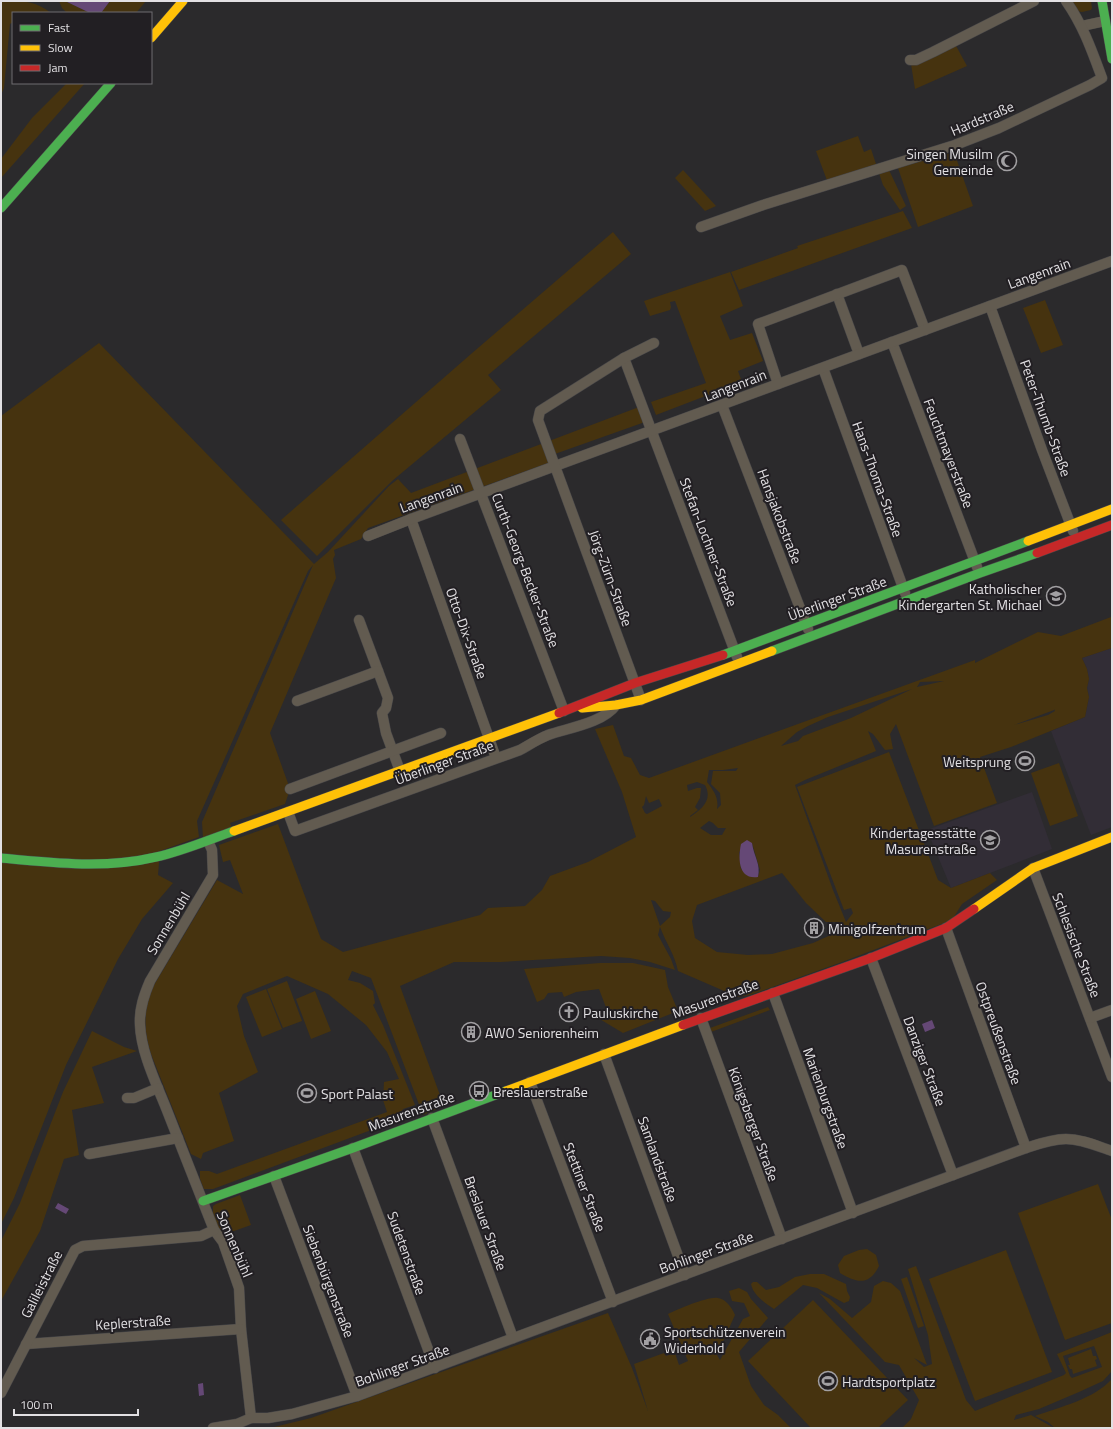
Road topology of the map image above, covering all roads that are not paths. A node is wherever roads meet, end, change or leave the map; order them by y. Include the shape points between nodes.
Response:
1 (183, 1) edge
2 (1034, 1) edge
3 (1066, 1) edge
4 (1102, 1) edge
5 (1105, 21) junction
6 (1082, 26) junction
7 (152, 37) edge
8 (1112, 59) edge
9 (910, 60) dead end
10 (110, 84) edge
11 (1, 208) edge
12 (701, 227) dead end
13 (1112, 261) edge
14 (837, 294) junction
15 (990, 306) junction
16 (925, 330) junction
17 (892, 342) junction
18 (654, 343) dead end
19 (859, 354) junction
20 (624, 358) junction
21 (823, 368) junction
22 (778, 384) junction
23 (722, 405) junction
24 (652, 431) junction
25 (460, 439) dead end
26 (555, 466) junction
27 (482, 493) junction
28 (1112, 508) edge
29 (411, 519) junction
30 (1070, 524) junction
31 (1112, 525) edge
32 (368, 536) dead end
33 (1076, 538) junction
34 (975, 560) junction
35 (980, 573) junction
36 (903, 588) junction
37 (907, 600) junction
38 (359, 620) dead end
39 (806, 624) junction
40 (811, 636) junction
41 (735, 651) junction
42 (740, 663) junction
43 (378, 671) junction
44 (635, 683) junction
45 (641, 700) junction
46 (297, 701) dead end
47 (616, 705) junction
48 (567, 710) junction
49 (441, 733) dead end
50 (490, 739) junction
51 (393, 750) junction
52 (496, 758) junction
53 (400, 771) junction
54 (290, 789) dead end
55 (288, 812) junction
56 (1112, 837) edge
57 (208, 840) junction
58 (1, 858) edge
59 (1033, 868) junction
60 (946, 928) junction
61 (871, 958) junction
62 (773, 993) junction
63 (1112, 1010) edge
64 (701, 1018) junction
65 (1090, 1018) junction
66 (604, 1054) junction
67 (1112, 1077) edge
68 (530, 1082) junction
69 (158, 1088) junction
70 (127, 1098) dead end
71 (432, 1118) junction
72 (178, 1138) junction
73 (353, 1148) junction
74 (1026, 1148) junction
75 (1112, 1151) edge
76 (89, 1154) dead end
77 (953, 1175) junction
78 (274, 1176) junction
79 (203, 1201) junction
80 (853, 1212) junction
81 (214, 1230) junction
82 (782, 1239) junction
83 (685, 1274) junction
84 (613, 1302) junction
85 (242, 1328) junction
86 (513, 1338) junction
87 (26, 1344) junction
88 (435, 1368) junction
89 (1, 1393) edge
90 (357, 1396) junction
91 (251, 1418) junction
92 (213, 1428) edge

1 - 7 street
2 - 9 street via 933,52
3 - 6 street, Hardstraße
4 - 5 street
5 - 6 street
5 - 8 street
6 - 12 street, Hardstraße via 1102,78 1090,85 999,128 955,145
10 - 11 street
13 - 15 street, Langenrain
14 - 16 street via 902,270
14 - 19 street
14 - 22 street via 758,324
15 - 16 street, Langenrain
15 - 30 street, Peter-Thumb-Straße
16 - 17 street, Langenrain
17 - 19 street, Langenrain
17 - 34 street, Feuchtmayerstraße
18 - 20 street, Jörg-Zürn-Straße
19 - 21 street, Langenrain
20 - 24 street, Stefan-Lochner-Straße
20 - 26 street, Jörg-Zürn-Straße via 540,411 538,420
21 - 22 street, Langenrain
21 - 36 street, Hans-Thoma-Straße
22 - 23 street, Langenrain
23 - 24 street, Langenrain
23 - 39 street, Hansjakobstraße
24 - 26 street, Langenrain
24 - 41 street, Stefan-Lochner-Straße
25 - 27 street, Curth-Georg-Becker-Straße
26 - 27 street, Langenrain
26 - 44 street, Jörg-Zürn-Straße
27 - 29 street, Langenrain
27 - 48 street, Curth-Georg-Becker-Straße
28 - 30 street, Überlinger Straße
29 - 32 street, Langenrain
29 - 50 street, Otto-Dix-Straße
30 - 33 street, Peter-Thumb-Straße
30 - 34 street, Überlinger Straße
31 - 33 street, Überlinger Straße
33 - 35 street, Überlinger Straße
34 - 35 street, Feuchtmayerstraße
34 - 36 street, Überlinger Straße
35 - 37 street, Überlinger Straße
36 - 37 street, Hans-Thoma-Straße
36 - 39 street, Überlinger Straße
37 - 40 street, Überlinger Straße
38 - 43 street
39 - 40 street, Hansjakobstraße
39 - 41 street, Überlinger Straße
40 - 42 street, Überlinger Straße
41 - 42 street, Stefan-Lochner-Straße
41 - 44 street, Überlinger Straße
42 - 45 street, Überlinger Straße
43 - 46 street
43 - 51 street via 388,698 382,713
44 - 45 street, Jörg-Zürn-Straße
44 - 48 street, Überlinger Straße
45 - 47 street, Überlinger Straße
47 - 48 street, Überlinger Straße
47 - 52 street, Überlinger Straße via 603,717 548,735 520,750
48 - 50 street, Überlinger Straße
49 - 51 street
50 - 52 street, Otto-Dix-Straße
50 - 53 street, Überlinger Straße
51 - 53 street
51 - 54 street
52 - 55 street, Überlinger Straße via 295,831
53 - 55 street, Überlinger Straße
55 - 57 street, Überlinger Straße
56 - 59 street, Masurenstraße
57 - 58 street, Überlinger Straße via 160,857 110,864
57 - 69 street, Sonnenbühl via 212,850 213,875 143,997 140,1012 143,1047
59 - 60 street, Masurenstraße
59 - 65 street, Schlesische Straße
60 - 61 street, Masurenstraße
60 - 74 street, Ostpreußenstraße
61 - 62 street, Masurenstraße
61 - 77 street, Danziger Straße
62 - 64 street, Masurenstraße
62 - 80 street, Marienburgstraße
63 - 65 street
64 - 66 street, Masurenstraße
64 - 82 street, Königsberger Straße
65 - 67 street, Schlesische Straße
66 - 68 street, Masurenstraße
66 - 83 street, Samlandstraße
68 - 71 street, Masurenstraße
68 - 84 street, Stettiner Straße
69 - 70 street via 134,1098
69 - 72 street, Sonnenbühl
71 - 73 street, Masurenstraße
71 - 86 street, Breslauer Straße
72 - 76 street
72 - 79 street, Sonnenbühl
73 - 78 street, Masurenstraße
73 - 88 street, Sudetenstraße
74 - 75 street, Bohlinger Straße via 1065,1139
74 - 77 street, Bohlinger Straße
77 - 80 street, Bohlinger Straße
78 - 79 street, Masurenstraße
78 - 90 street, Siebenbürgenstraße
79 - 81 street, Sonnenbühl
80 - 82 street, Bohlinger Straße
81 - 85 street, Sonnenbühl via 223,1242 239,1288
81 - 87 street, Galileistraße via 201,1236 83,1246 75,1250
82 - 83 street, Bohlinger Straße
83 - 84 street, Bohlinger Straße
84 - 86 street, Bohlinger Straße
85 - 87 street, Keplerstraße
85 - 91 street, Sonnenbühl
86 - 88 street, Bohlinger Straße
87 - 89 street, Galileistraße
88 - 90 street, Bohlinger Straße
90 - 91 street, Bohlinger Straße via 268,1418
91 - 92 street, Bohlinger Straße

